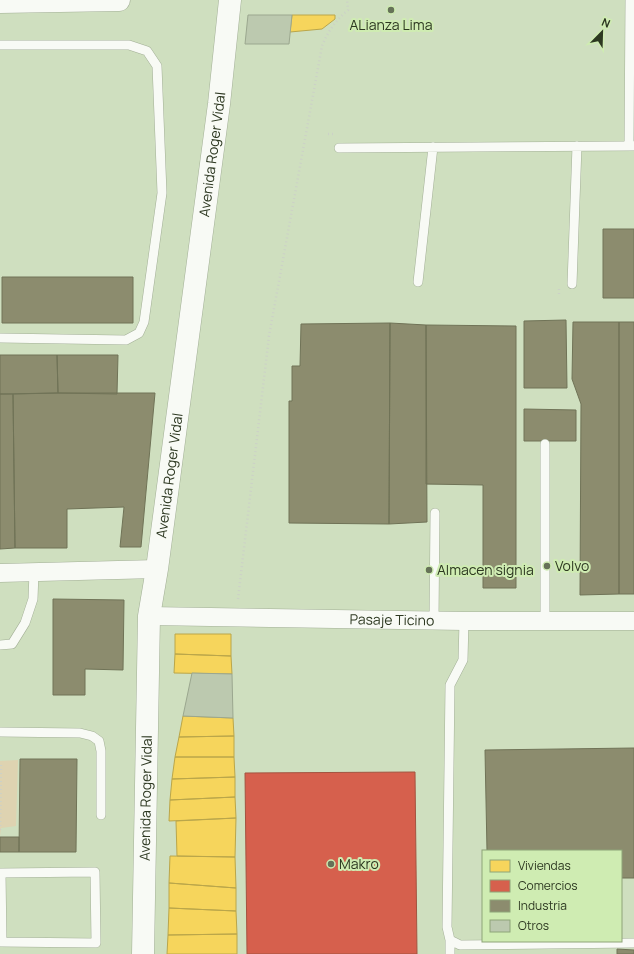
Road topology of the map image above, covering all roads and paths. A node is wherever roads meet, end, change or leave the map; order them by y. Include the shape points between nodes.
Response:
1 (119, 0) edge
2 (230, 0) edge
3 (348, 0) edge
4 (630, 0) edge
5 (72, 1) edge
6 (0, 2) edge
7 (0, 45) edge
8 (577, 146) junction
9 (631, 146) edge
10 (433, 147) junction
11 (339, 148) dead end
12 (418, 282) dead end
13 (572, 284) dead end
14 (0, 338) edge
15 (545, 444) dead end
16 (435, 513) dead end
17 (157, 569) junction
18 (34, 572) junction
19 (0, 573) edge
20 (238, 599) dead end
21 (149, 616) junction
22 (434, 620) junction
23 (464, 620) junction
24 (544, 621) junction
25 (634, 621) edge
26 (0, 645) edge
27 (0, 732) edge
28 (0, 763) edge
29 (100, 815) dead end
30 (0, 830) edge
31 (450, 940) junction
32 (1, 942) edge
33 (634, 943) edge
34 (143, 954) edge
35 (450, 954) edge

1 - 5 street
2 - 17 street, Avenida Roger Vidal via 219,104
3 - 20 path via 348,10 326,36 319,61 269,336
4 - 9 lane
5 - 6 street
7 - 14 lane via 129,45 147,51 157,66 162,193 144,322 139,333 126,340
8 - 9 lane
8 - 10 lane
8 - 13 lane
10 - 11 lane
10 - 12 lane
15 - 24 lane
16 - 22 lane
17 - 18 street
17 - 21 street, Avenida Roger Vidal
18 - 19 street
18 - 26 lane via 33,599 25,622 12,644
21 - 22 street, Pasaje Ticino
21 - 34 street, Avenida Roger Vidal
22 - 23 street, Pasaje Ticino
23 - 24 street, Pasaje Ticino
23 - 31 lane via 463,660 450,685 446,927
24 - 25 street, Pasaje Ticino
27 - 29 lane via 80,733 99,741
28 - 30 path
31 - 33 lane via 460,945
31 - 35 lane
32 - 32 lane via 96,942 96,872 1,872

